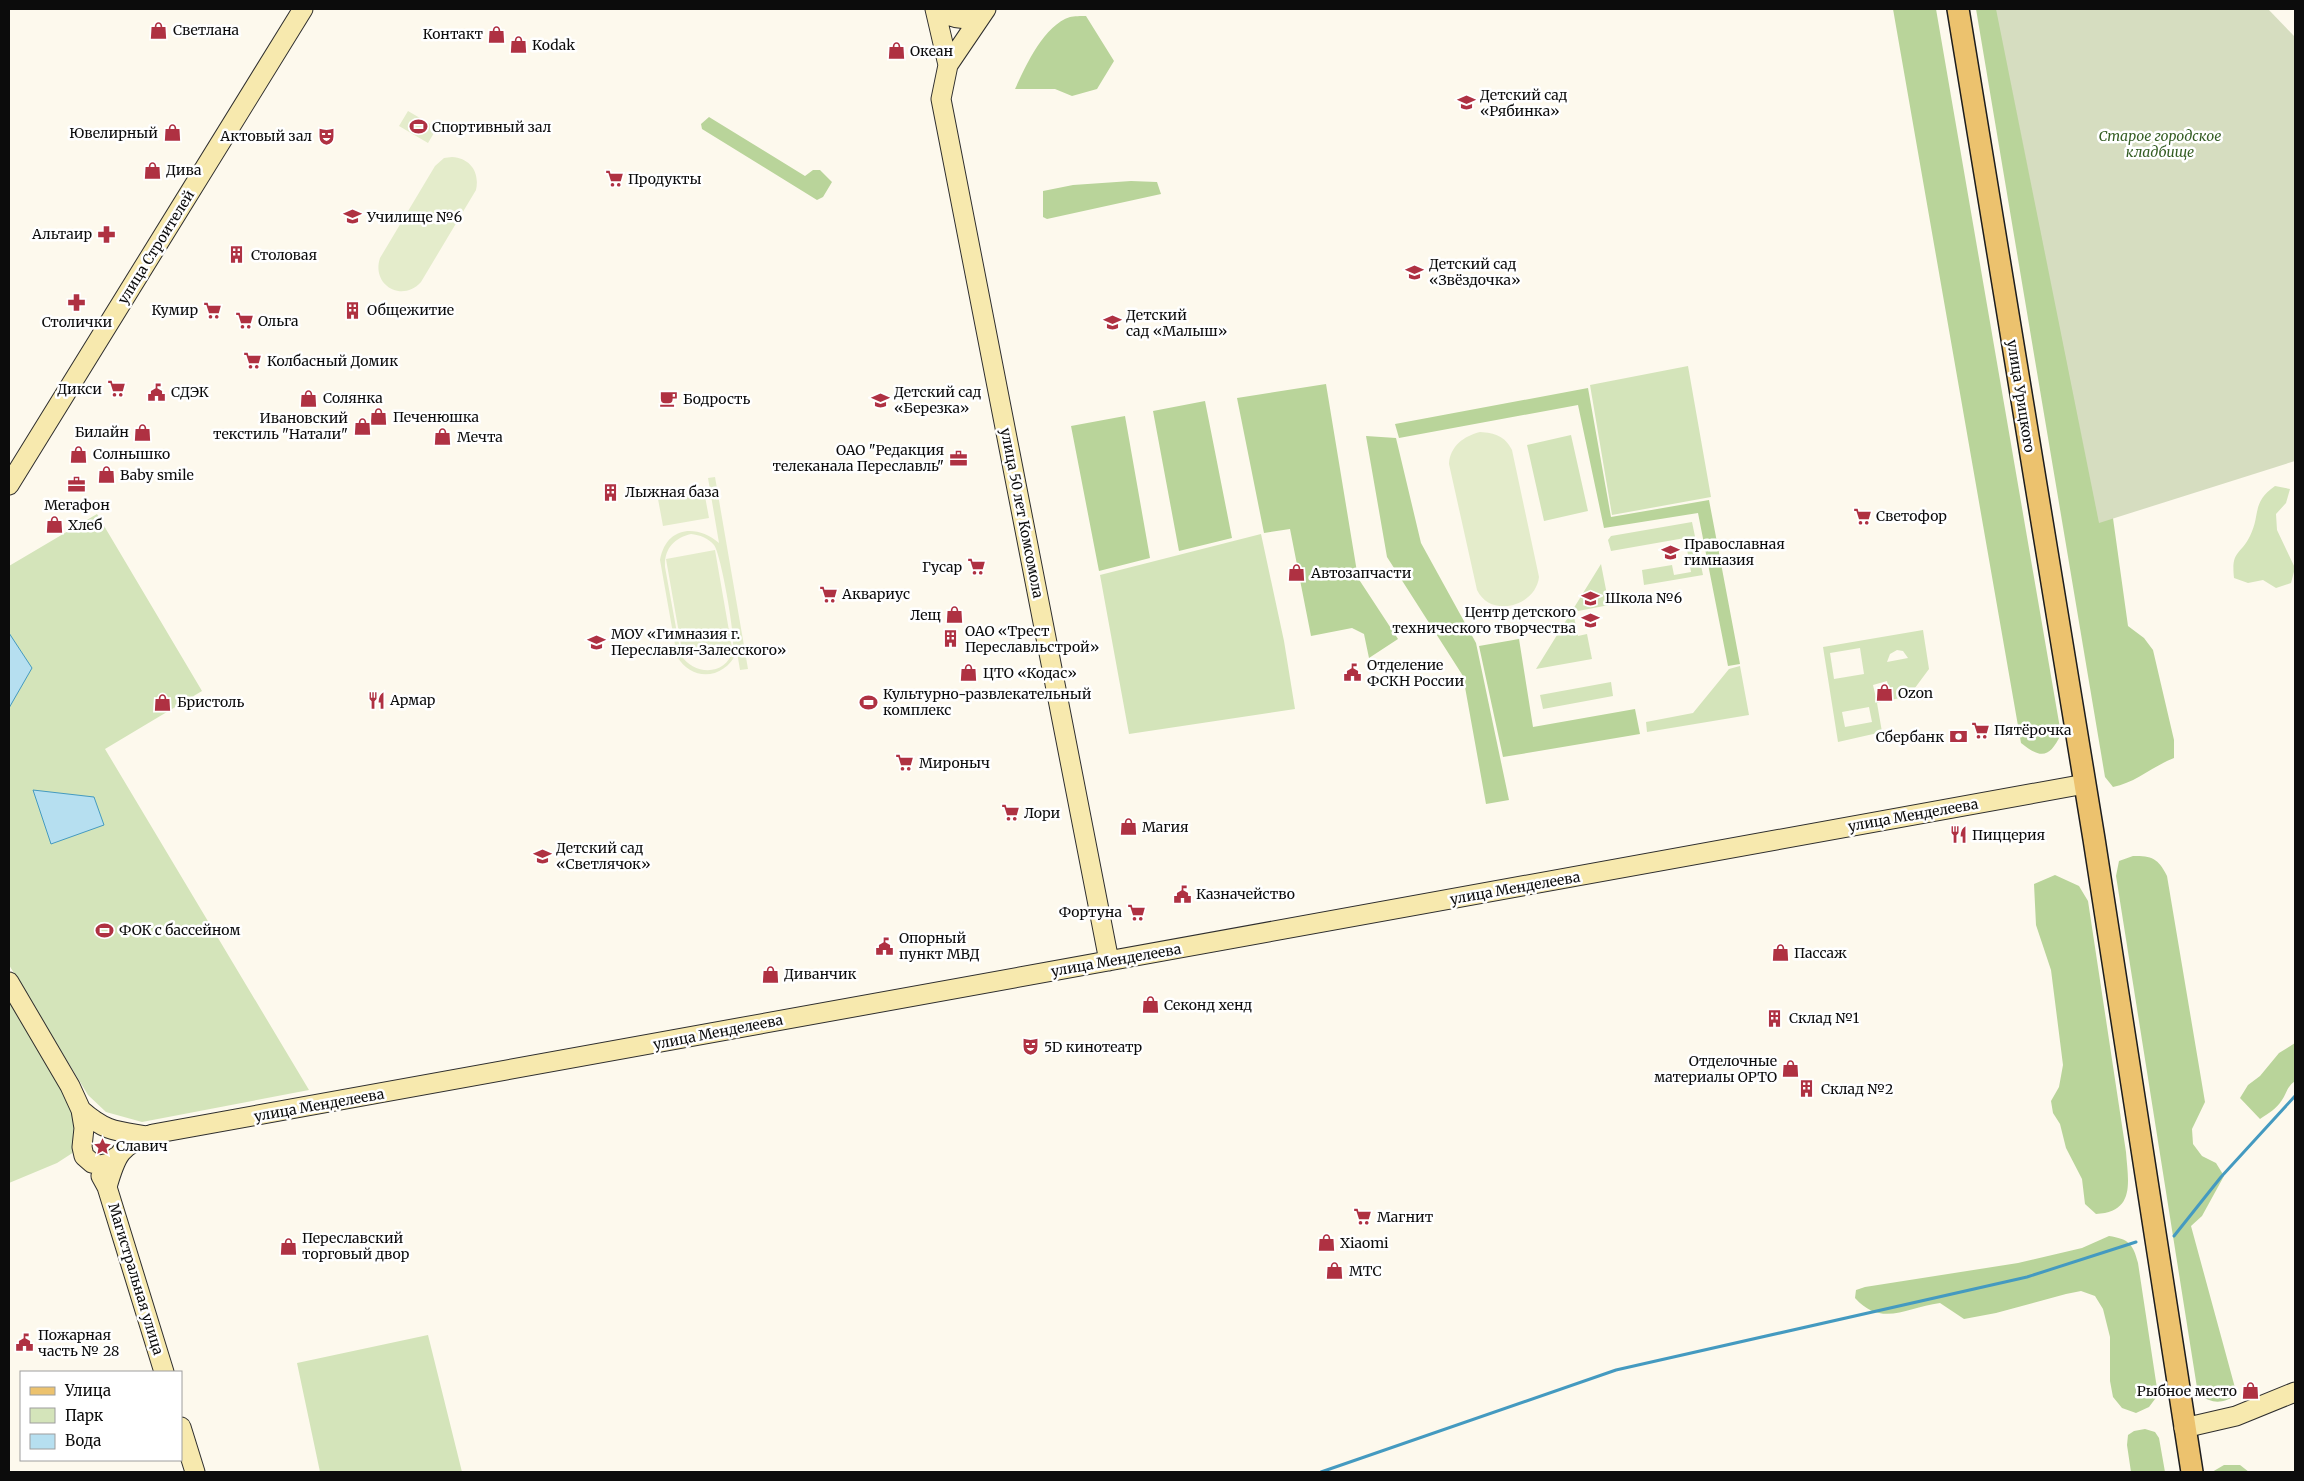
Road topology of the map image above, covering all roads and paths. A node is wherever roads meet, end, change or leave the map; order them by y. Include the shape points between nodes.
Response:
1 (304, 9) edge
2 (935, 9) edge
3 (940, 9) edge
4 (986, 9) edge
5 (1958, 9) edge
6 (948, 64) junction
7 (9, 485) edge
8 (2085, 784) junction
9 (1109, 961) junction
10 (9, 982) edge
11 (81, 1110) junction
12 (108, 1129) junction
13 (147, 1136) junction
14 (83, 1140) junction
15 (117, 1156) junction
16 (94, 1164) junction
17 (107, 1187) junction
18 (164, 1371) edge
19 (2295, 1392) edge
20 (2184, 1428) junction
21 (182, 1430) edge
22 (195, 1472) edge
23 (2192, 1472) edge

1 - 7 main road, улица Строителей
2 - 6 main road
3 - 4 main road via 955,18 966,19
4 - 6 main road
5 - 8 main road, улица Урицкого
6 - 9 main road, улица 50 лет Комсомола via 941,99
8 - 9 main road, улица Менделеева
8 - 20 main road, улица Урицкого
9 - 13 main road, улица Менделеева
10 - 11 main road
11 - 12 main road
11 - 14 main road
12 - 13 main road
12 - 14 main road via 92,1130
12 - 15 main road via 118,1140
13 - 15 main road via 127,1146
14 - 16 main road via 83,1154
15 - 16 main road via 105,1165
15 - 17 main road
16 - 17 main road, Магистральная улица
17 - 18 main road, Магистральная улица
19 - 20 main road via 2236,1416
20 - 23 main road, улица Урицкого
21 - 22 main road

